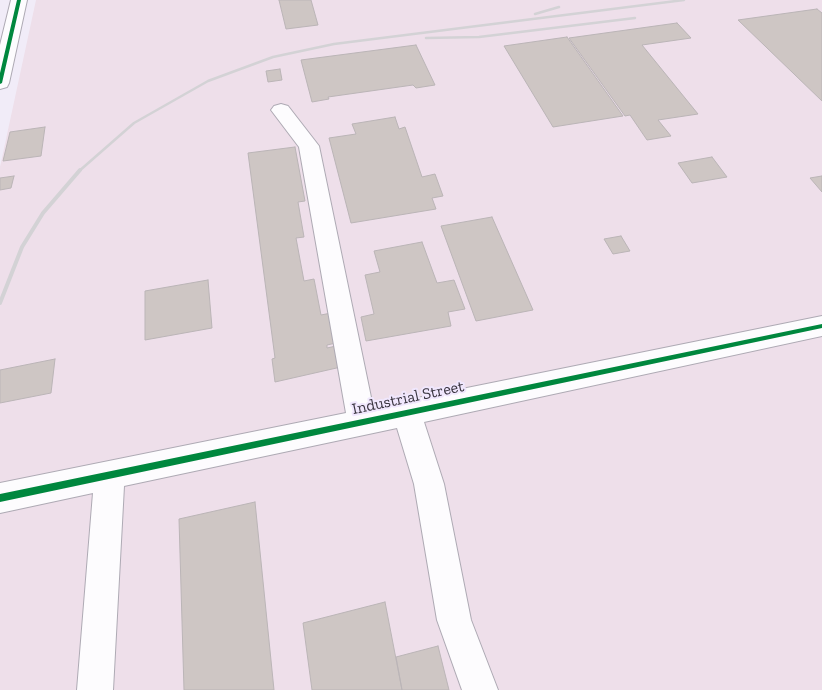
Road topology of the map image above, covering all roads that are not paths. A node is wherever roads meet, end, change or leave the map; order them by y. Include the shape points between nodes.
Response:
1 (19, 0) edge
2 (0, 83) edge
3 (280, 110) dead end
4 (822, 326) edge
5 (408, 412) junction
6 (362, 422) junction
7 (110, 475) junction
8 (0, 498) edge
9 (96, 690) edge
10 (480, 690) edge

1 - 2 street
3 - 6 street via 309,146
4 - 5 street, Industrial Street
5 - 6 street, Industrial Street
5 - 10 street via 429,484 454,620
6 - 7 street, Industrial Street
7 - 8 street, Industrial Street
7 - 9 street

